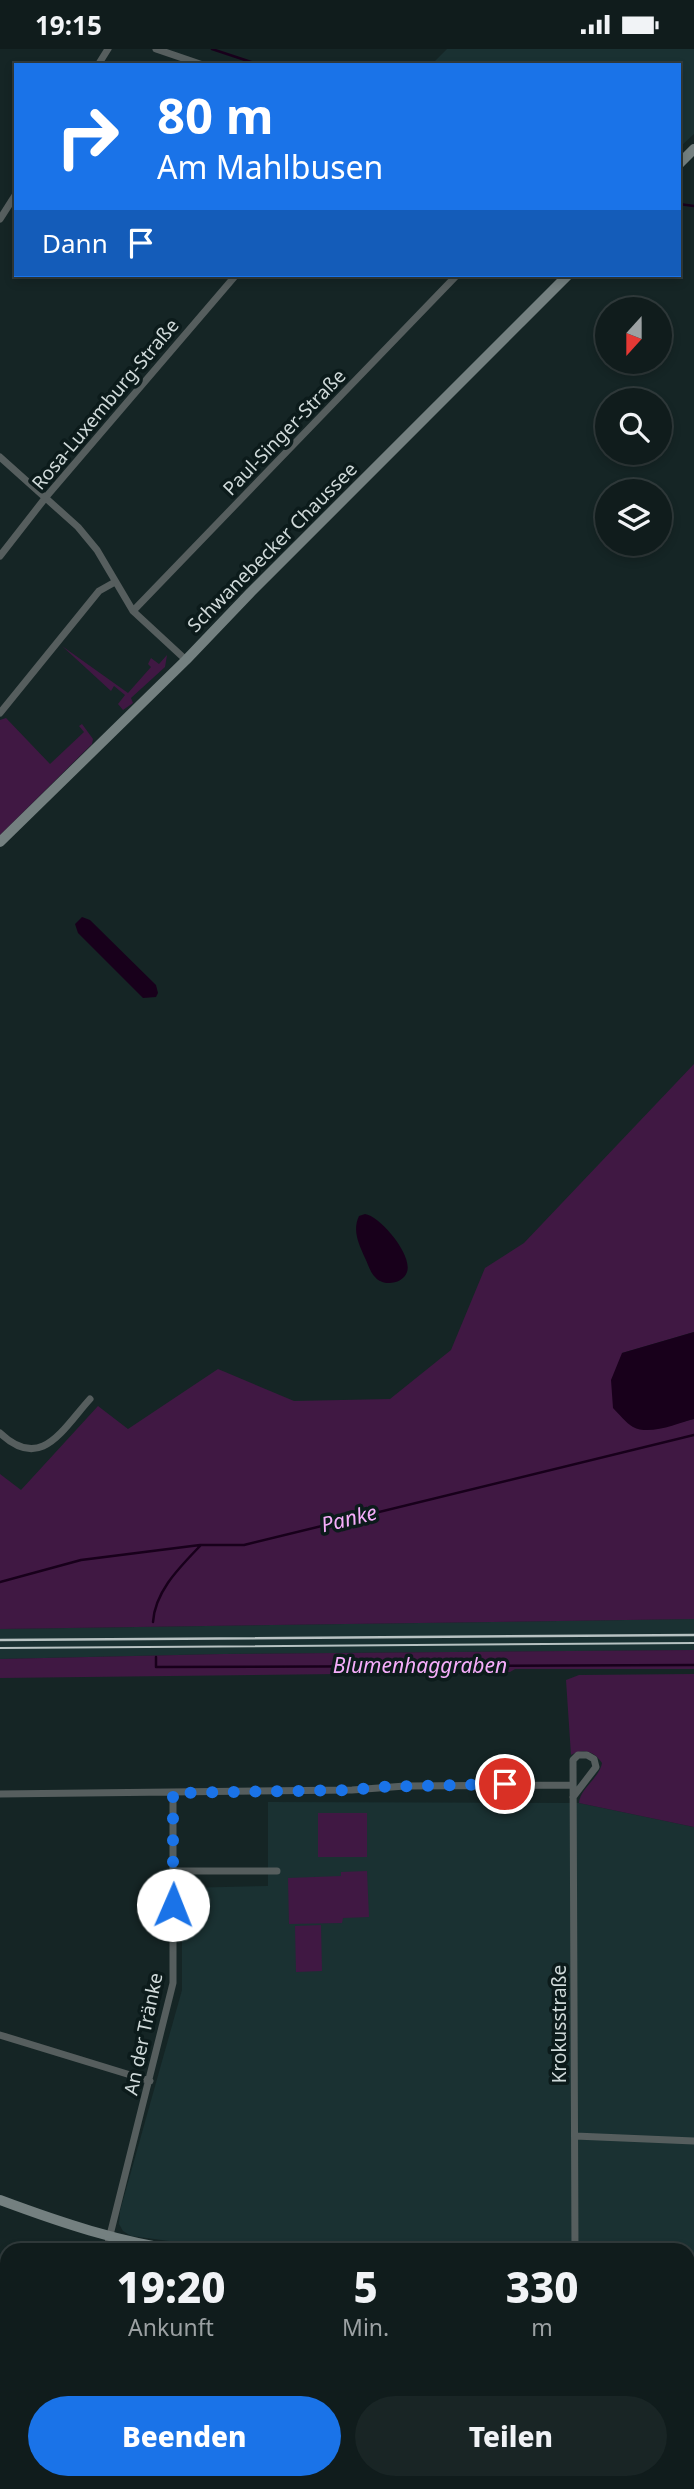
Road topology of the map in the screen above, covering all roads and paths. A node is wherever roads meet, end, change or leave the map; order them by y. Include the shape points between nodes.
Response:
1 (156, 49) edge
2 (197, 63) edge
3 (694, 149) edge
4 (681, 162) edge
5 (14, 197) edge
6 (0, 219) edge
7 (234, 277) edge
8 (455, 277) edge
9 (566, 277) edge
10 (0, 457) edge
11 (46, 497) junction
12 (0, 556) edge
13 (115, 582) junction
14 (133, 611) junction
15 (186, 660) junction
16 (0, 713) edge
17 (0, 842) edge
18 (90, 1399) dead end
19 (0, 1433) edge
20 (573, 1786) junction
21 (173, 1793) junction
22 (0, 1794) edge
23 (573, 1797) junction
24 (174, 1871) junction
25 (276, 1871) dead end
26 (0, 2035) edge
27 (150, 2081) junction
28 (575, 2136) junction
29 (694, 2141) edge
30 (0, 2200) edge
31 (110, 2236) junction
32 (108, 2243) edge
33 (145, 2243) edge
34 (575, 2243) edge

1 - 2 street
3 - 4 main road
5 - 6 street
7 - 11 street, Rosa-Luxemburg-Straße
8 - 14 street, Paul-Singer-Straße
9 - 15 main road, Schwanebecker Chaussee
10 - 11 street
11 - 12 street, Rosa-Luxemburg-Straße
11 - 13 street via 89,539
13 - 14 street
13 - 16 street via 99,590
14 - 15 street
15 - 17 main road, Schwanebecker Chaussee
18 - 19 street via 43,1448 13,1446
20 - 21 street
20 - 23 street, Krokusstraße
20 - 23 street, Krokusstraße via 573,1760 578,1755 594,1759 596,1767
21 - 22 street
21 - 24 street, An der Tränke
23 - 28 street, Krokusstraße
24 - 25 street
24 - 27 street, An der Tränke via 173,1983
26 - 27 street
27 - 31 street, An der Tränke
28 - 29 street
28 - 34 street, Krokusstraße
30 - 31 main road
31 - 32 street, An der Tränke
31 - 33 main road

